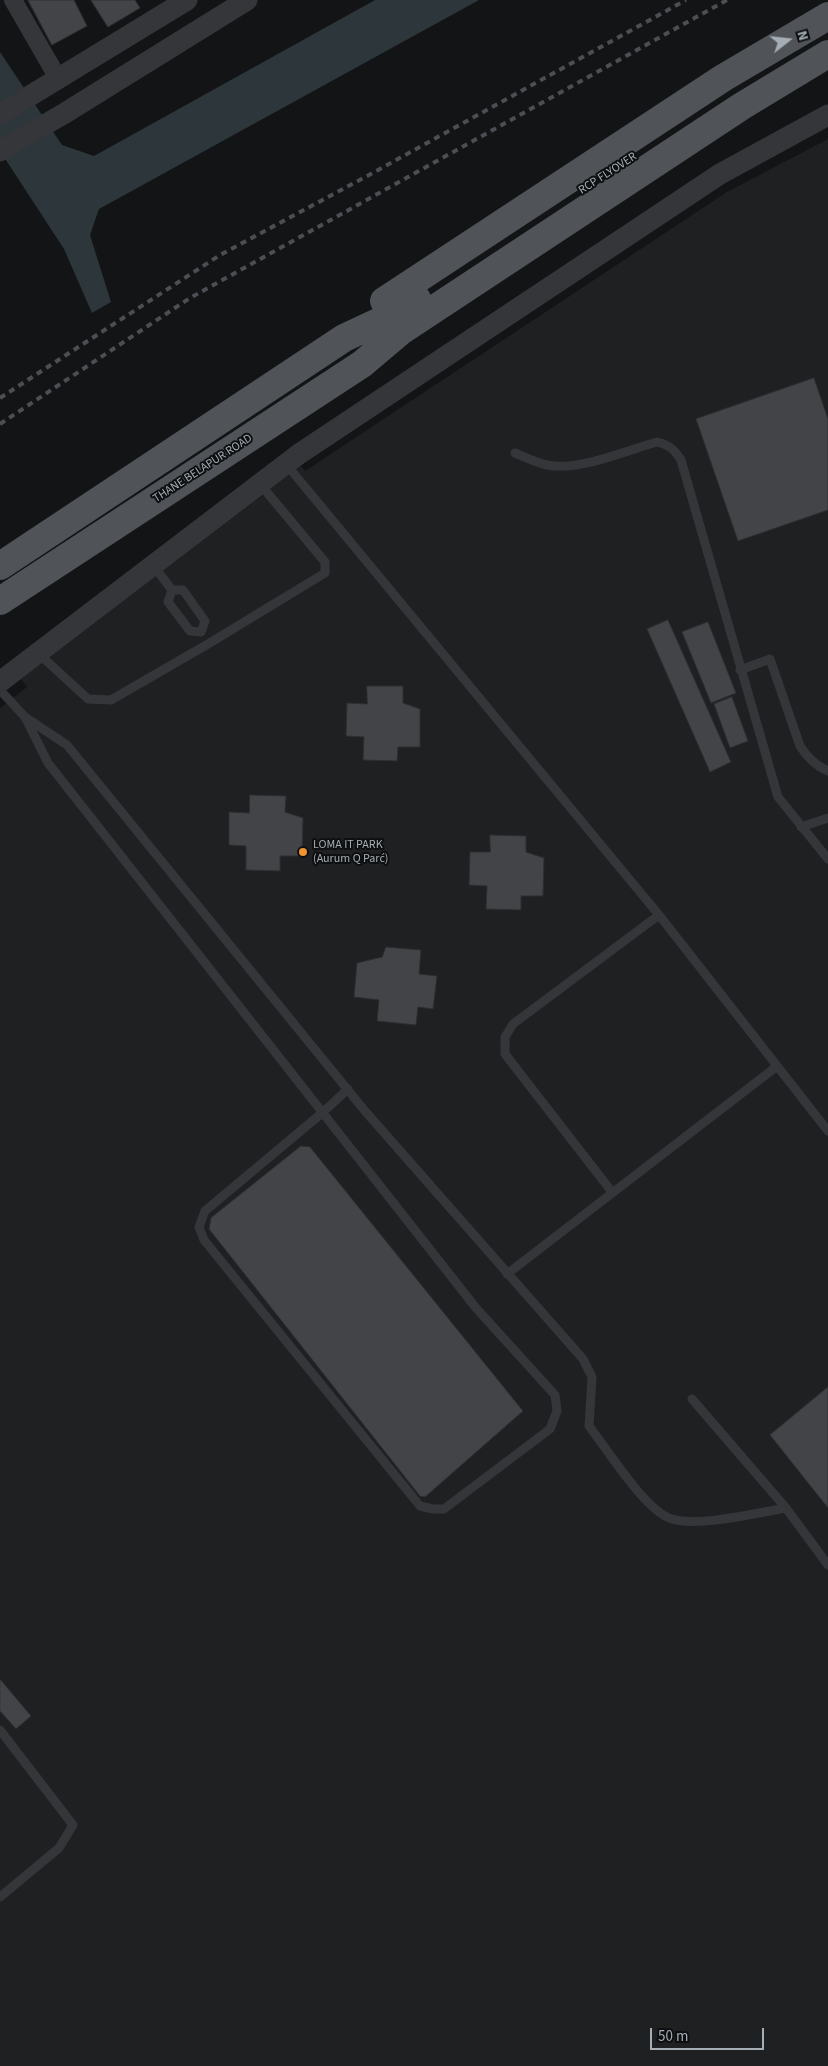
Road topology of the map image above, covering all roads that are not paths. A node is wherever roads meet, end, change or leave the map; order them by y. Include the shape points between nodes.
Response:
1 (13, 0) edge
2 (187, 0) edge
3 (247, 0) edge
4 (828, 16) edge
5 (828, 36) edge
6 (828, 54) edge
7 (828, 73) edge
8 (54, 83) junction
9 (0, 114) edge
10 (828, 116) edge
11 (0, 151) edge
12 (396, 323) junction
13 (344, 338) junction
14 (362, 364) junction
15 (514, 453) dead end
16 (286, 464) junction
17 (259, 484) junction
18 (154, 565) junction
19 (0, 566) edge
20 (172, 590) junction
21 (0, 601) edge
22 (201, 632) junction
23 (208, 644) junction
24 (38, 653) junction
25 (740, 670) junction
26 (0, 682) edge
27 (0, 690) edge
28 (24, 717) junction
29 (828, 771) edge
30 (828, 818) edge
31 (801, 827) junction
32 (828, 859) edge
33 (659, 915) junction
34 (776, 1067) junction
35 (348, 1089) junction
36 (322, 1112) junction
37 (828, 1131) edge
38 (612, 1192) junction
39 (507, 1274) junction
40 (692, 1399) dead end
41 (786, 1508) junction
42 (828, 1565) edge
43 (0, 1730) edge
44 (0, 1897) edge

1 - 8 street
2 - 8 street
3 - 11 street
4 - 13 main road via 723,78 382,302
5 - 12 main road, RCP FLYOVER via 732,92
6 - 12 main road, RCP FLYOVER
7 - 14 main road via 410,344
8 - 9 street
10 - 16 street via 720,174
12 - 13 main road
12 - 14 main road, THANE BELAPUR ROAD
13 - 19 main road
14 - 21 main road, THANE BELAPUR ROAD
15 - 25 lane via 546,465 562,467 656,442 675,450 681,460
16 - 17 street
16 - 33 lane
17 - 18 street
17 - 23 lane via 325,562 325,573
18 - 20 lane
18 - 24 street
20 - 22 lane via 168,602 190,631
20 - 22 lane via 183,590 206,621
22 - 23 lane
23 - 24 lane via 111,700 99,701 88,699
24 - 26 street
25 - 29 lane via 770,659 800,746 807,756
25 - 31 lane via 778,797
27 - 28 lane
28 - 35 lane via 67,745
28 - 36 lane via 48,763
30 - 31 lane
31 - 32 lane
33 - 34 lane
33 - 38 lane via 512,1024 505,1037 505,1054
34 - 37 lane
34 - 38 lane
35 - 36 lane
35 - 39 lane
36 - 36 lane via 476,1308 555,1395 557,1411 550,1429 444,1509 420,1506 204,1240 199,1227 205,1211
38 - 39 lane
39 - 41 lane via 583,1359 592,1377 589,1426 649,1504 671,1519 694,1522
40 - 41 lane
41 - 42 lane
43 - 44 lane via 74,1825 59,1848

